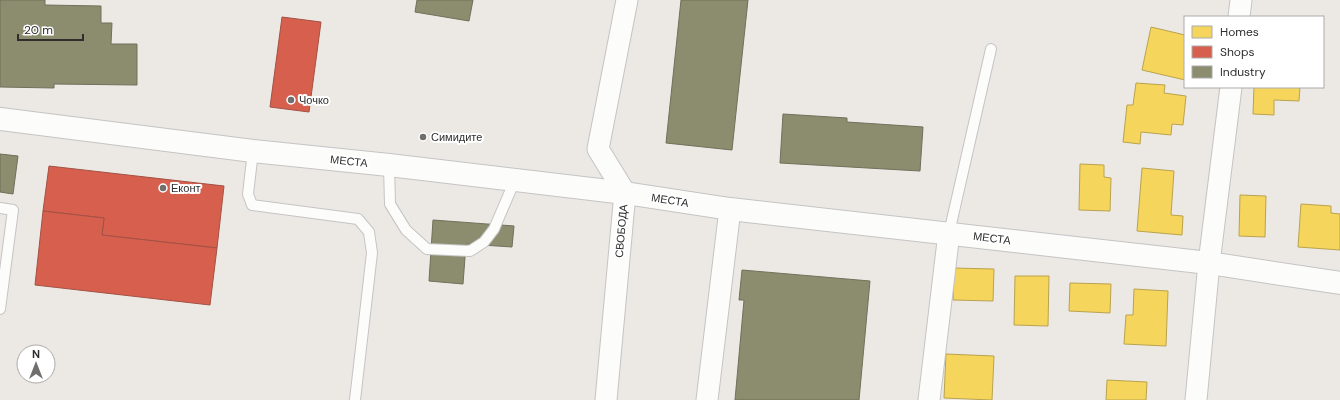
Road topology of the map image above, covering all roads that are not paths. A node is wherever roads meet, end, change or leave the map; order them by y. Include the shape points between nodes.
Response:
1 (627, 0) edge
2 (1241, 0) edge
3 (1239, 16) edge
4 (992, 49) dead end
5 (1231, 88) edge
6 (0, 119) edge
7 (253, 151) junction
8 (389, 165) junction
9 (515, 180) junction
10 (625, 193) junction
11 (0, 208) edge
12 (730, 209) junction
13 (949, 234) junction
14 (1209, 263) junction
15 (1340, 283) edge
16 (0, 309) edge
17 (355, 400) edge
18 (606, 400) edge
19 (707, 400) edge
20 (929, 400) edge
21 (1196, 400) edge

1 - 10 street, СВОБОДА via 598,149
2 - 3 street
4 - 13 lane
5 - 14 street
6 - 7 street, МЕСТА
7 - 8 street, МЕСТА
7 - 17 lane via 248,194 252,205 358,219 369,232 372,253
8 - 9 street, МЕСТА
8 - 9 lane via 390,204 406,230 427,249 470,251 484,242 494,229
9 - 10 street, МЕСТА
10 - 12 street, МЕСТА
10 - 18 street, СВОБОДА
11 - 16 lane via 13,210
12 - 13 street, МЕСТА
12 - 19 street
13 - 14 street, МЕСТА
13 - 20 street
14 - 15 street, МЕСТА
14 - 21 street

